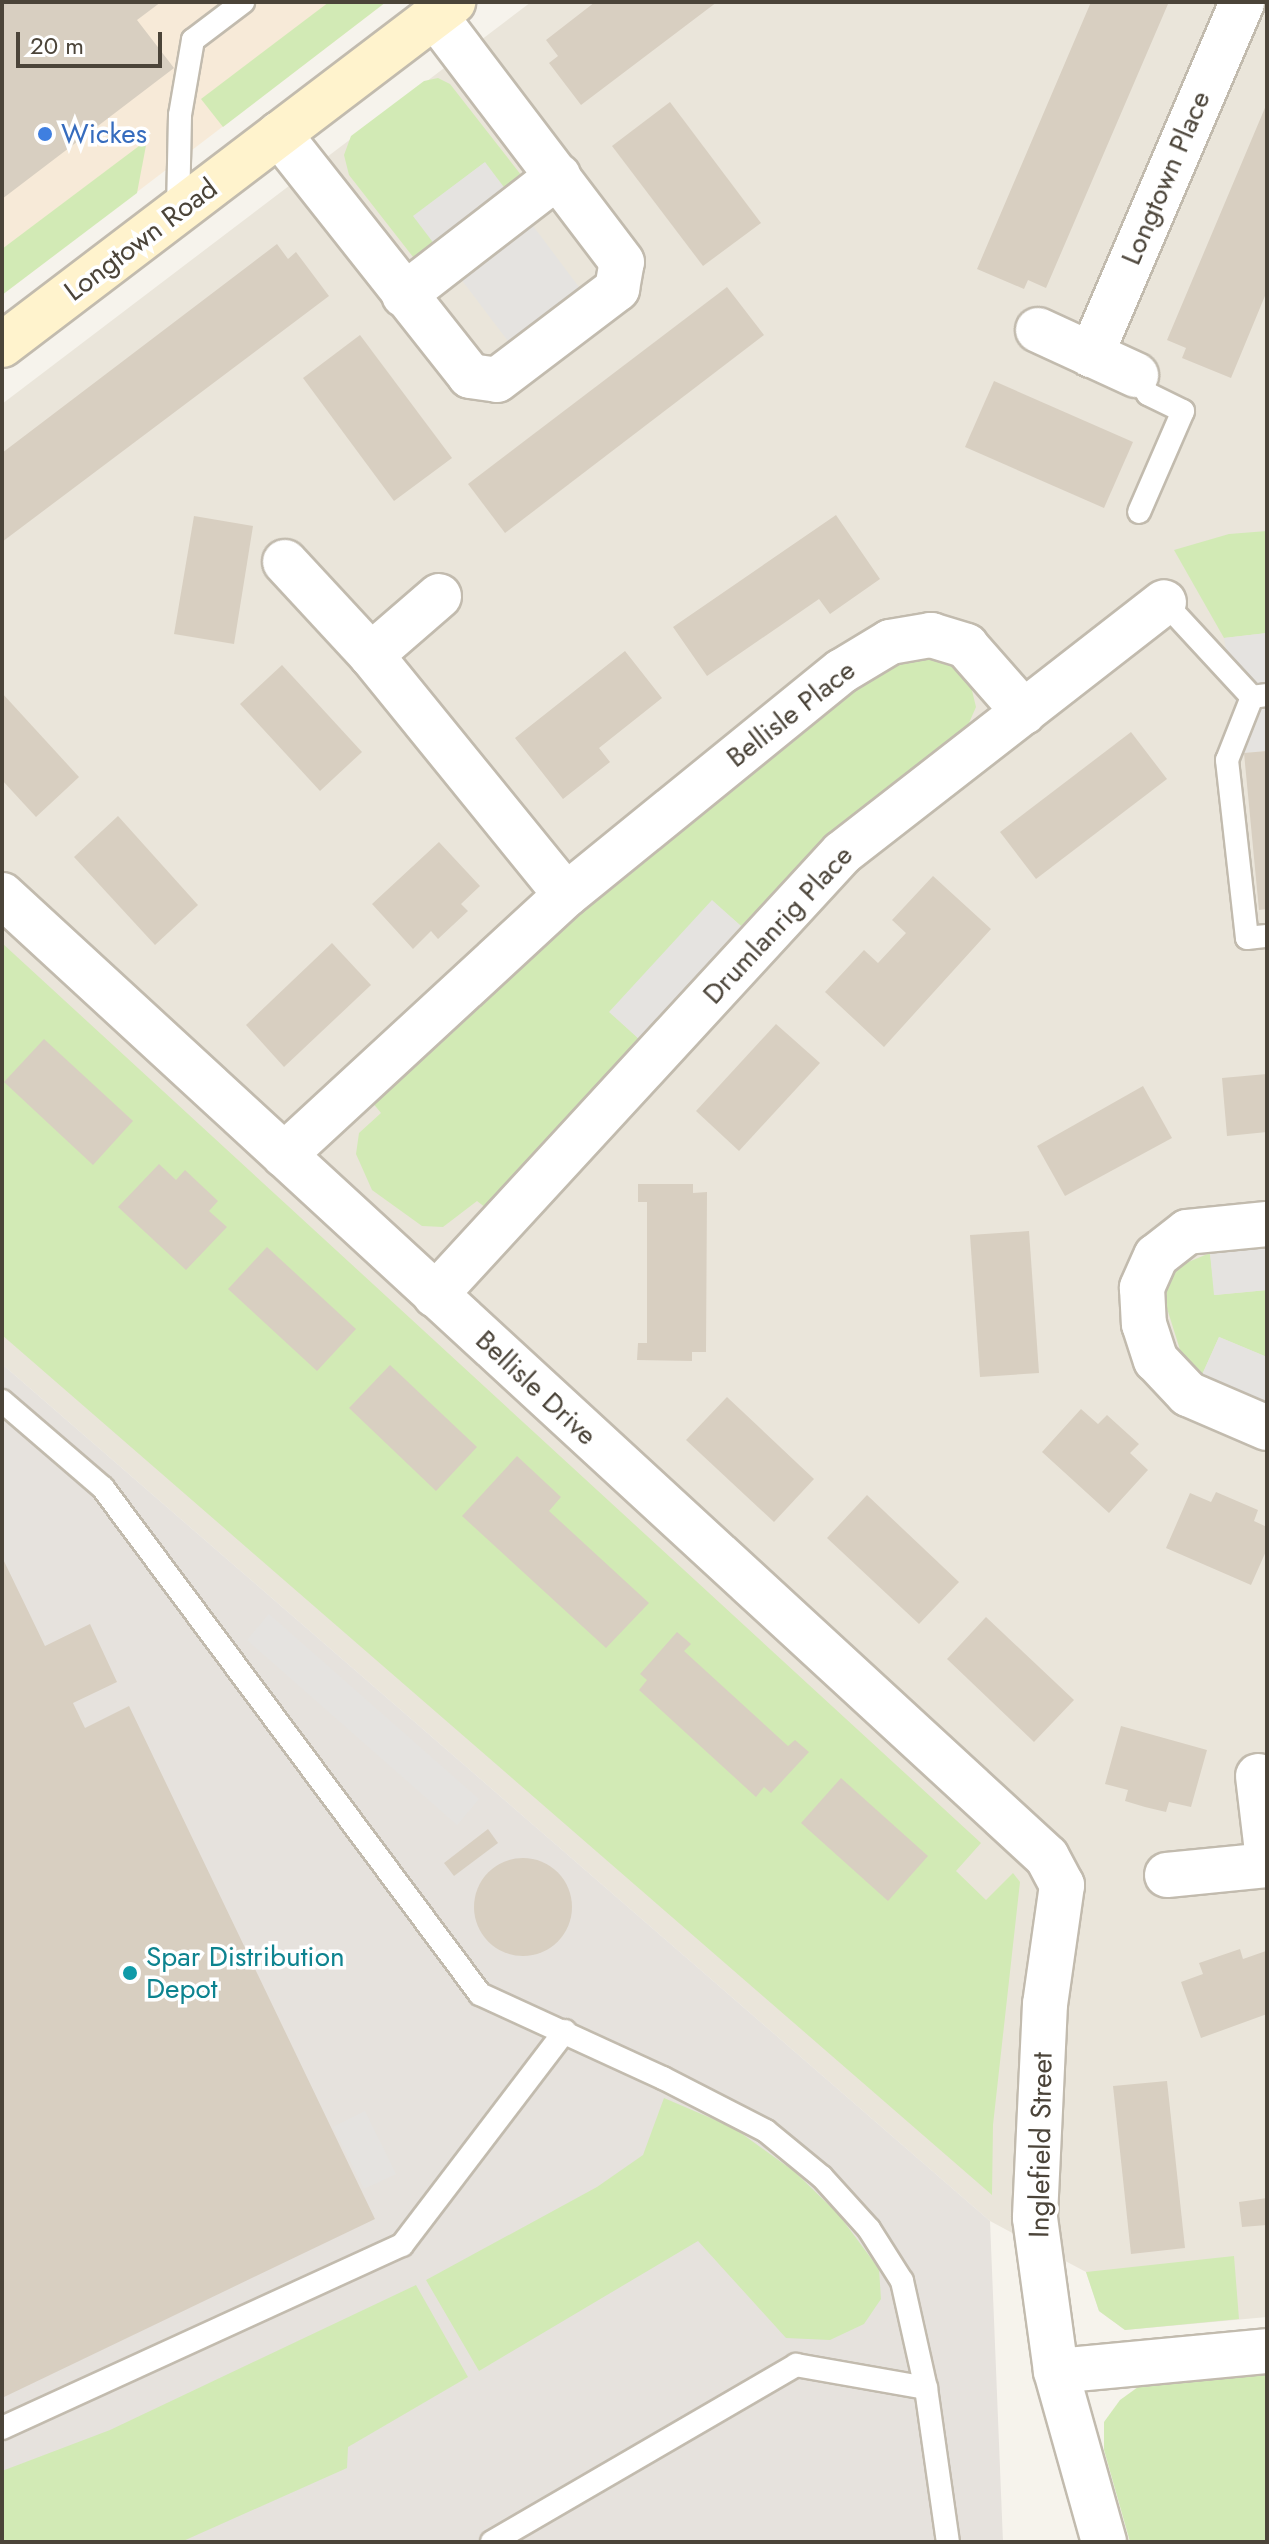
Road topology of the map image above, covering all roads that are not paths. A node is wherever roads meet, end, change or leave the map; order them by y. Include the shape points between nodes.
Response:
1 (243, 2) edge
2 (1242, 2) edge
3 (444, 9) edge
4 (279, 134) junction
5 (558, 176) junction
6 (178, 211) junction
7 (404, 295) junction
8 (1038, 330) dead end
9 (2, 345) edge
10 (1091, 355) junction
11 (1136, 375) joint
12 (1139, 512) dead end
13 (285, 562) dead end
14 (439, 596) dead end
15 (1164, 602) joint
16 (371, 655) junction
17 (1259, 696) edge
18 (1024, 712) junction
19 (2, 895) edge
20 (566, 895) junction
21 (1267, 936) edge
22 (284, 1155) junction
23 (1267, 1224) edge
24 (435, 1295) junction
25 (2, 1401) edge
26 (1267, 1428) edge
27 (1258, 1776) dead end
28 (1267, 1852) edge
29 (1267, 1865) edge
30 (1167, 1875) dead end
31 (1062, 1885) joint
32 (565, 2031) junction
33 (1267, 2351) edge
34 (1056, 2371) junction
35 (926, 2388) junction
36 (2, 2428) edge
37 (492, 2542) edge
38 (948, 2542) edge
39 (1104, 2542) edge

1 - 6 lane via 193,40 180,115
2 - 10 street, Longtown Place
3 - 4 street, Longtown Road
3 - 5 street, Longtown Road
4 - 6 street, Longtown Road
4 - 7 street, Longtown Road
5 - 7 street
5 - 7 street, Longtown Road via 622,262 617,289 497,380 470,376
6 - 9 street, Longtown Road
8 - 10 street
10 - 11 street
11 - 12 lane via 1148,394 1183,411
13 - 16 street
14 - 16 street
15 - 17 lane
15 - 18 street, Drumlanrig Place
16 - 20 street
17 - 21 lane via 1227,760 1247,938
18 - 20 street, Bellisle Place via 966,646 931,635 890,642 842,671
18 - 24 street, Drumlanrig Place via 842,853
19 - 22 street, Bellisle Drive
20 - 22 street, Bellisle Place
22 - 24 street, Bellisle Drive
23 - 26 street via 1187,1232 1156,1256 1142,1288 1144,1324 1156,1360 1188,1394
24 - 31 street, Bellisle Drive via 1047,1857
25 - 32 lane via 103,1488 480,1994
27 - 28 street
29 - 30 street
31 - 34 street, Inglefield Street via 1045,2004 1035,2218
32 - 35 lane via 766,2131 822,2177 869,2229 902,2281
32 - 36 lane via 402,2245
33 - 34 street
34 - 39 street, Inglefield Street
35 - 37 lane via 796,2365
35 - 38 lane

